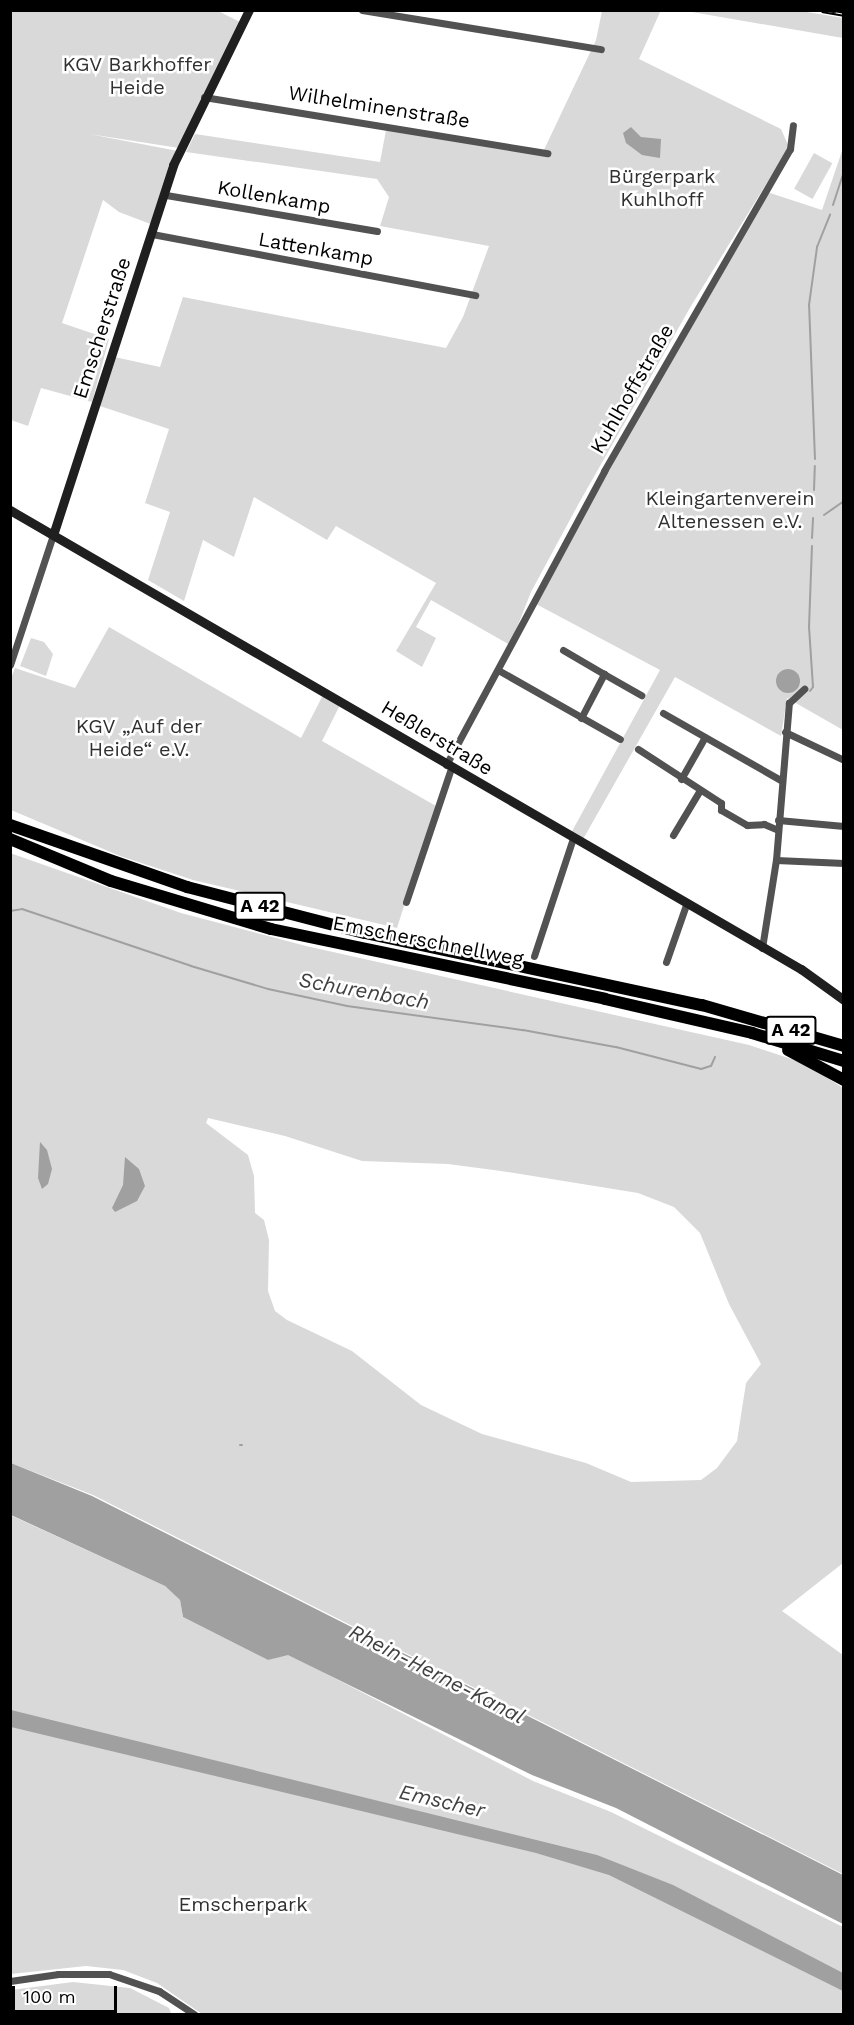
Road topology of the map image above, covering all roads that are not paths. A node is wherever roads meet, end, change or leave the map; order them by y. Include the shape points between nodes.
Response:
1 (249, 10) edge
2 (362, 10) edge
3 (601, 49) dead end
4 (204, 97) junction
5 (793, 125) dead end
6 (548, 153) dead end
7 (166, 195) junction
8 (377, 231) dead end
9 (152, 234) junction
10 (475, 295) dead end
11 (10, 510) edge
12 (53, 535) junction
13 (563, 650) dead end
14 (10, 665) edge
15 (498, 670) junction
16 (604, 674) junction
17 (804, 690) dead end
18 (641, 694) dead end
19 (663, 713) dead end
20 (581, 718) junction
21 (785, 732) junction
22 (705, 737) junction
23 (620, 739) dead end
24 (638, 749) dead end
25 (843, 760) edge
26 (449, 767) junction
27 (681, 779) junction
28 (782, 781) junction
29 (700, 790) junction
30 (778, 820) junction
31 (10, 825) edge
32 (843, 826) edge
33 (778, 830) junction
34 (673, 835) dead end
35 (573, 838) junction
36 (10, 839) edge
37 (776, 860) junction
38 (843, 863) edge
39 (406, 902) dead end
40 (686, 905) junction
41 (762, 948) junction
42 (534, 956) dead end
43 (666, 962) dead end
44 (843, 1000) edge
45 (752, 1033) junction
46 (843, 1046) edge
47 (843, 1061) edge
48 (843, 1080) edge
49 (10, 1981) edge
50 (194, 2014) edge

1 - 4 street, Emscherstraße
2 - 3 street
4 - 6 street, Wilhelminenstraße
4 - 7 street, Emscherstraße via 173,165
5 - 15 street, Kuhlhoffstraße via 790,149 604,471
7 - 8 street, Kollenkamp
7 - 9 street, Emscherstraße
9 - 10 street, Lattenkamp
9 - 12 street, Emscherstraße
11 - 12 street, Heßlerstraße
12 - 14 street, Emscherstraße
12 - 26 street, Heßlerstraße
13 - 16 street
15 - 20 street
15 - 26 street, Kuhlhoffstraße
16 - 18 street
16 - 20 street
17 - 21 street via 789,703
19 - 22 street
20 - 23 street
21 - 25 street
21 - 28 street
22 - 27 street
22 - 28 street
24 - 27 street
26 - 35 street, Heßlerstraße
26 - 39 street, Kuhlhoffstraße
27 - 29 street
28 - 30 street
29 - 33 street via 721,803 721,810 747,825 764,824
29 - 34 street
30 - 32 street
30 - 33 street
31 - 46 highway, Emscherschnellweg / A 42 via 187,887 365,933 692,1003
33 - 37 street
35 - 40 street, Heßlerstraße
35 - 42 street
36 - 45 highway, Emscherschnellweg / A 42 via 111,881 271,929
37 - 38 street
37 - 41 street
40 - 41 street, Heßlerstraße
40 - 43 street
41 - 44 street, Heßlerstraße
45 - 47 highway, Emscherschnellweg / A 42
45 - 48 highway
49 - 50 street via 62,1974 109,1974 159,1990

